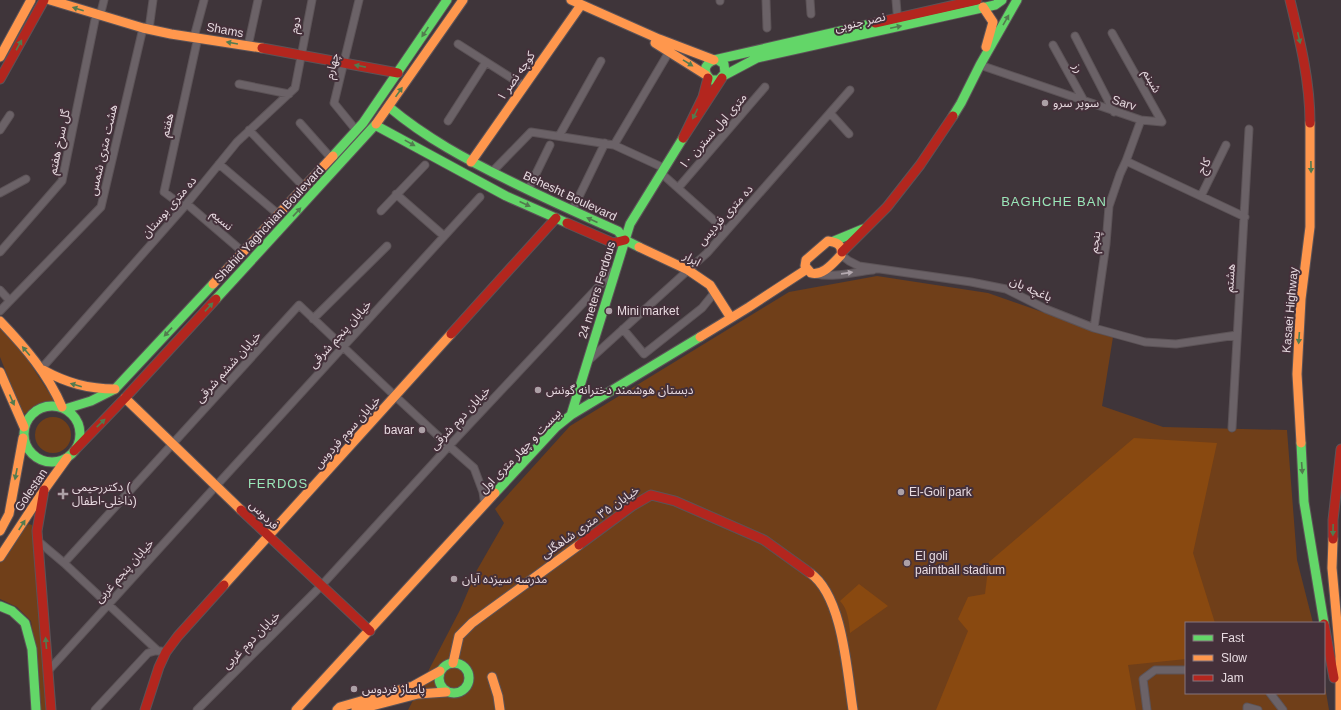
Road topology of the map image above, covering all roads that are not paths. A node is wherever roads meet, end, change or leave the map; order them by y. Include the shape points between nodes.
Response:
1 (31, 0) edge
2 (44, 0) edge
3 (50, 0) edge
4 (104, 0) edge
5 (153, 0) edge
6 (204, 0) edge
7 (258, 0) edge
8 (312, 0) edge
9 (359, 0) edge
10 (447, 0) edge
11 (463, 0) edge
12 (570, 0) edge
13 (766, 0) edge
14 (810, 0) edge
15 (896, 0) edge
16 (1002, 0) edge
17 (1017, 0) edge
18 (1290, 0) edge
19 (980, 4) edge
20 (581, 5) junction
21 (897, 12) dead end
22 (811, 14) dead end
23 (98, 15) junction
24 (631, 28) junction
25 (767, 28) dead end
26 (146, 29) junction
27 (1112, 33) dead end
28 (1075, 36) dead end
29 (196, 37) junction
30 (458, 44) dead end
31 (1053, 45) dead end
32 (248, 46) junction
33 (669, 52) junction
34 (300, 55) junction
35 (0, 57) edge
36 (716, 60) junction
37 (601, 61) dead end
38 (486, 62) junction
39 (344, 63) junction
40 (980, 65) junction
41 (398, 73) junction
42 (707, 76) junction
43 (724, 77) junction
44 (0, 79) edge
45 (239, 84) dead end
46 (524, 86) junction
47 (765, 88) dead end
48 (850, 90) dead end
49 (289, 94) junction
50 (1084, 101) junction
51 (389, 107) junction
52 (1114, 112) junction
53 (830, 113) junction
54 (10, 115) dead end
55 (398, 115) junction
56 (1141, 120) junction
57 (448, 121) dead end
58 (300, 123) dead end
59 (376, 125) junction
60 (1249, 129) dead end
61 (0, 130) edge
62 (249, 130) junction
63 (356, 130) junction
64 (389, 132) junction
65 (849, 134) dead end
66 (559, 136) junction
67 (683, 138) junction
68 (605, 143) junction
69 (550, 145) dead end
70 (614, 145) junction
71 (1226, 146) dead end
72 (331, 158) junction
73 (1126, 161) junction
74 (472, 162) junction
75 (219, 164) junction
76 (425, 164) dead end
77 (663, 171) junction
78 (492, 172) junction
79 (26, 179) dead end
80 (304, 187) junction
81 (678, 188) junction
82 (528, 190) junction
83 (0, 193) edge
84 (396, 194) junction
85 (1201, 196) junction
86 (480, 197) dead end
87 (185, 206) junction
88 (381, 211) dead end
89 (572, 211) junction
90 (278, 214) junction
91 (1245, 217) junction
92 (556, 218) junction
93 (868, 227) junction
94 (726, 231) junction
95 (444, 236) junction
96 (625, 240) junction
97 (834, 241) junction
98 (386, 246) dead end
99 (0, 252) edge
100 (243, 252) junction
101 (842, 254) junction
102 (616, 268) junction
103 (807, 269) junction
104 (879, 269) junction
105 (688, 270) junction
106 (816, 274) junction
107 (0, 290) edge
108 (715, 292) junction
109 (10, 301) junction
110 (0, 311) edge
111 (181, 318) junction
112 (731, 318) junction
113 (314, 319) junction
114 (0, 321) edge
115 (191, 327) junction
116 (1094, 328) junction
117 (623, 329) junction
118 (1237, 335) junction
119 (343, 347) junction
120 (588, 361) junction
121 (41, 369) junction
122 (0, 372) edge
123 (115, 389) junction
124 (395, 396) junction
125 (125, 398) junction
126 (64, 408) junction
127 (572, 415) junction
128 (1232, 428) dead end
129 (24, 432) junction
130 (173, 444) junction
131 (449, 446) junction
132 (1341, 449) edge
133 (71, 454) junction
134 (216, 486) junction
135 (44, 490) junction
136 (485, 505) junction
137 (0, 531) edge
138 (268, 536) junction
139 (38, 541) junction
140 (0, 557) edge
141 (64, 563) junction
142 (321, 586) junction
143 (108, 605) junction
144 (0, 606) edge
145 (1324, 622) edge
146 (1325, 629) edge
147 (370, 631) junction
148 (162, 652) junction
149 (453, 663) junction
150 (440, 670) junction
151 (1185, 670) edge
152 (48, 671) junction
153 (492, 677) dead end
154 (446, 692) junction
155 (1271, 694) edge
156 (1340, 706) edge
157 (299, 709) edge
158 (36, 710) edge
159 (51, 710) edge
160 (95, 710) edge
161 (145, 710) edge
162 (197, 710) edge
163 (337, 710) edge
164 (356, 710) edge
165 (500, 710) edge
166 (853, 710) edge
167 (1147, 710) edge
168 (1247, 710) edge
169 (1258, 710) edge
170 (1283, 710) edge

1 - 35 main road
44 -> 2 main road
23 -> 3 main road, Shams
4 - 23 street, گل سرخ هفتم
5 - 26 street, هشت متری شمس
6 - 29 street
7 - 32 street
8 - 34 street, دوم
9 - 39 street, چهارم
10 -> 41 main road, Shahid Yaghchian Boulevard
51 -> 11 main road, Shahid Yaghchian Boulevard
12 - 20 main road
13 - 25 street
14 - 22 street
15 - 21 street
16 - 19 main road, نصر جنوبی via 995,5
40 -> 17 main road
18 -> 145 main road, Kasaei Highway via 1307,79 1310,115 1310,227 1297,374 1304,502
19 - 36 main road, نصر جنوبی
19 - 40 main road via 993,22
43 -> 19 main road, نصر جنوبی via 757,58
20 - 24 main road
20 - 46 main road, کوچه نصر ۱
23 - 26 main road, Shams
23 - 99 street, گل سرخ هفتم via 62,181
24 - 33 main road
24 - 36 main road
26 - 29 main road, Shams
26 - 109 street, هشت متری شمس via 101,207
27 - 56 street, شبنم via 1162,122
28 - 52 street
32 -> 29 main road, Shams
29 - 87 street, هفتم via 164,192
30 - 38 street
31 - 50 street, رز
32 - 34 main road, Shams
33 -> 42 main road
33 - 70 street
34 - 39 main road, Shams
34 - 49 street, ده متری بوستان via 295,88
36 - 42 main road via 710,61 705,67
36 - 43 main road via 724,64
37 - 66 street
38 - 46 street
38 - 57 street
41 -> 39 main road, Shams
39 - 63 street, چهارم via 334,103
40 - 50 street, Sarv
40 - 93 main road via 961,103 920,165
41 - 63 main road, Shahid Yaghchian Boulevard
42 - 43 main road via 715,81
42 -> 67 main road, 24 meters Ferdous via 703,97
43 - 67 main road, 24 meters Ferdous
45 - 49 street
46 - 74 main road, کوچه نصر ۱
47 - 81 street, ۱۰ متری اول نسترن
48 - 53 street, ده متری فردیس
49 - 62 street, ده متری بوستان
50 - 52 street, Sarv
51 - 55 main road, Behesht Boulevard
51 - 59 main road, Shahid Yaghchian Boulevard
52 - 56 street, Sarv
53 - 65 street
53 - 94 street, ده متری فردیس
54 - 61 street
55 - 64 main road via 393,115 386,122
55 - 74 main road, Behesht Boulevard via 427,136
56 - 73 street, Sarv
58 - 72 street
59 - 64 main road, Behesht Boulevard
115 -> 59 main road, Shahid Yaghchian Boulevard
60 - 91 street, هشتم
62 - 75 street, ده متری بوستان
62 - 80 street
63 - 72 main road, Shahid Yaghchian Boulevard
64 -> 92 main road, Behesht Boulevard via 506,196
66 - 68 street
66 - 78 street via 531,132
67 - 77 main road, 24 meters Ferdous
68 - 70 street
68 - 89 street
69 - 82 street
70 - 77 street
71 - 85 street, کاج
72 - 80 main road, Shahid Yaghchian Boulevard
73 - 85 street
73 - 116 street, پنجم via 1109,206
74 - 78 main road, Behesht Boulevard
75 - 87 street, ده متری بوستان
75 - 90 street
76 - 84 street
77 - 81 street
77 - 96 main road, 24 meters Ferdous via 630,224
78 - 82 main road, Behesht Boulevard
79 - 83 street
80 - 90 main road, Shahid Yaghchian Boulevard
81 - 94 street
82 - 89 main road, Behesht Boulevard
84 - 88 street
84 - 95 street
85 - 91 street
86 - 95 street, خیابان پنجم شرقی
87 - 100 street, نسیم
87 - 121 street, ده متری بوستان
96 -> 89 main road, Behesht Boulevard via 618,231
90 - 100 main road, Shahid Yaghchian Boulevard
91 - 118 street, هشتم
92 - 96 main road, Behesht Boulevard via 613,243
92 - 124 main road, خیابان سوم فردوس
93 - 97 main road
93 - 101 main road
94 - 105 street, ده متری فردیس
95 - 119 street, خیابان پنجم شرقی
96 - 102 main road, 24 meters Ferdous
96 - 105 main road, ابرار
97 - 101 main road via 839,243
97 - 103 main road via 825,242 808,257 805,263
98 - 113 street
100 - 111 main road, Shahid Yaghchian Boulevard
101 - 104 street, باغچه بان via 848,261 859,266
101 - 106 main road via 823,272
102 - 120 main road, 24 meters Ferdous
102 - 131 street, خیابان دوم شرقی
103 - 106 main road
103 - 112 main road, بیست و چهار متری اول
106 -> 104 street via 823,276
104 - 116 street, باغچه بان via 1006,289 1046,309
105 - 108 main road, ابرار via 710,284
105 - 117 street, ده متری فردیس
107 - 109 street
108 - 112 main road, ابرار
108 - 117 street via 702,308 644,354
109 - 110 street, هشت متری شمس
111 - 115 main road
111 -> 123 main road, Shahid Yaghchian Boulevard
112 - 127 main road, بیست و چهار متری اول
113 - 119 street
113 - 130 street, خیابان ششم شرقی via 299,305
121 -> 114 main road
115 - 125 main road, Shahid Yaghchian Boulevard
116 - 118 street, باغچه بان via 1145,342 1176,344
117 - 120 street, ده متری فردیس
118 - 128 street, هشتم
119 - 124 street
119 - 134 street, خیابان پنجم شرقی
120 - 127 main road, 24 meters Ferdous
123 -> 121 main road via 88,388 72,384
121 - 126 main road
122 -> 129 main road
123 - 126 main road, Shahid Yaghchian Boulevard via 86,404
124 - 131 street
124 - 138 main road, خیابان سوم فردوس
125 - 130 main road, فردوس
133 -> 125 main road, Shahid Yaghchian Boulevard
126 - 129 main road via 46,406 39,409 27,420
126 - 133 main road via 77,420 80,428 79,440
127 - 136 main road, بیست و چهار متری اول via 556,427
129 - 133 main road via 26,444 36,458 52,462 61,461
129 -> 137 main road, Golestan via 9,514
130 - 134 main road, فردوس
130 - 141 street, خیابان ششم شرقی
131 - 136 street via 474,468
131 - 142 street, خیابان دوم شرقی
132 -> 156 main road via 1333,520 1332,568 1340,656
133 - 135 main road, Golestan
134 - 138 main road, فردوس
134 - 143 street, خیابان پنجم غربی
135 - 139 main road via 38,514
140 -> 135 main road, Golestan
136 - 147 main road, بیست و چهار متری اول
138 - 142 main road, فردوس
138 - 148 main road, خیابان سوم فردوس
139 - 141 street
152 -> 139 main road
141 - 143 street
142 - 147 main road, فردوس
142 - 162 street, خیابان دوم غربی
143 - 148 street
143 - 152 street, خیابان پنجم غربی
144 - 158 main road via 12,611 25,623 32,649
146 - 156 main road, Kasaei Highway
147 - 157 main road, بیست و چهار متری اول
148 - 160 street via 148,653
148 - 161 main road, خیابان سوم فردوس
149 - 150 main road
149 - 154 main road via 466,668 469,682 460,692
149 - 166 main road, خیابان ۳۵ متری شاهگلی via 460,636 472,623 650,495 675,501 764,540 815,576 830,598 840,624
150 - 154 main road via 438,680
150 - 163 main road via 413,686 340,706
151 - 167 street via 1155,670 1143,679
152 - 159 main road
153 - 165 main road
154 - 164 main road via 418,694
155 - 170 street
168 - 169 street via 1247,707

